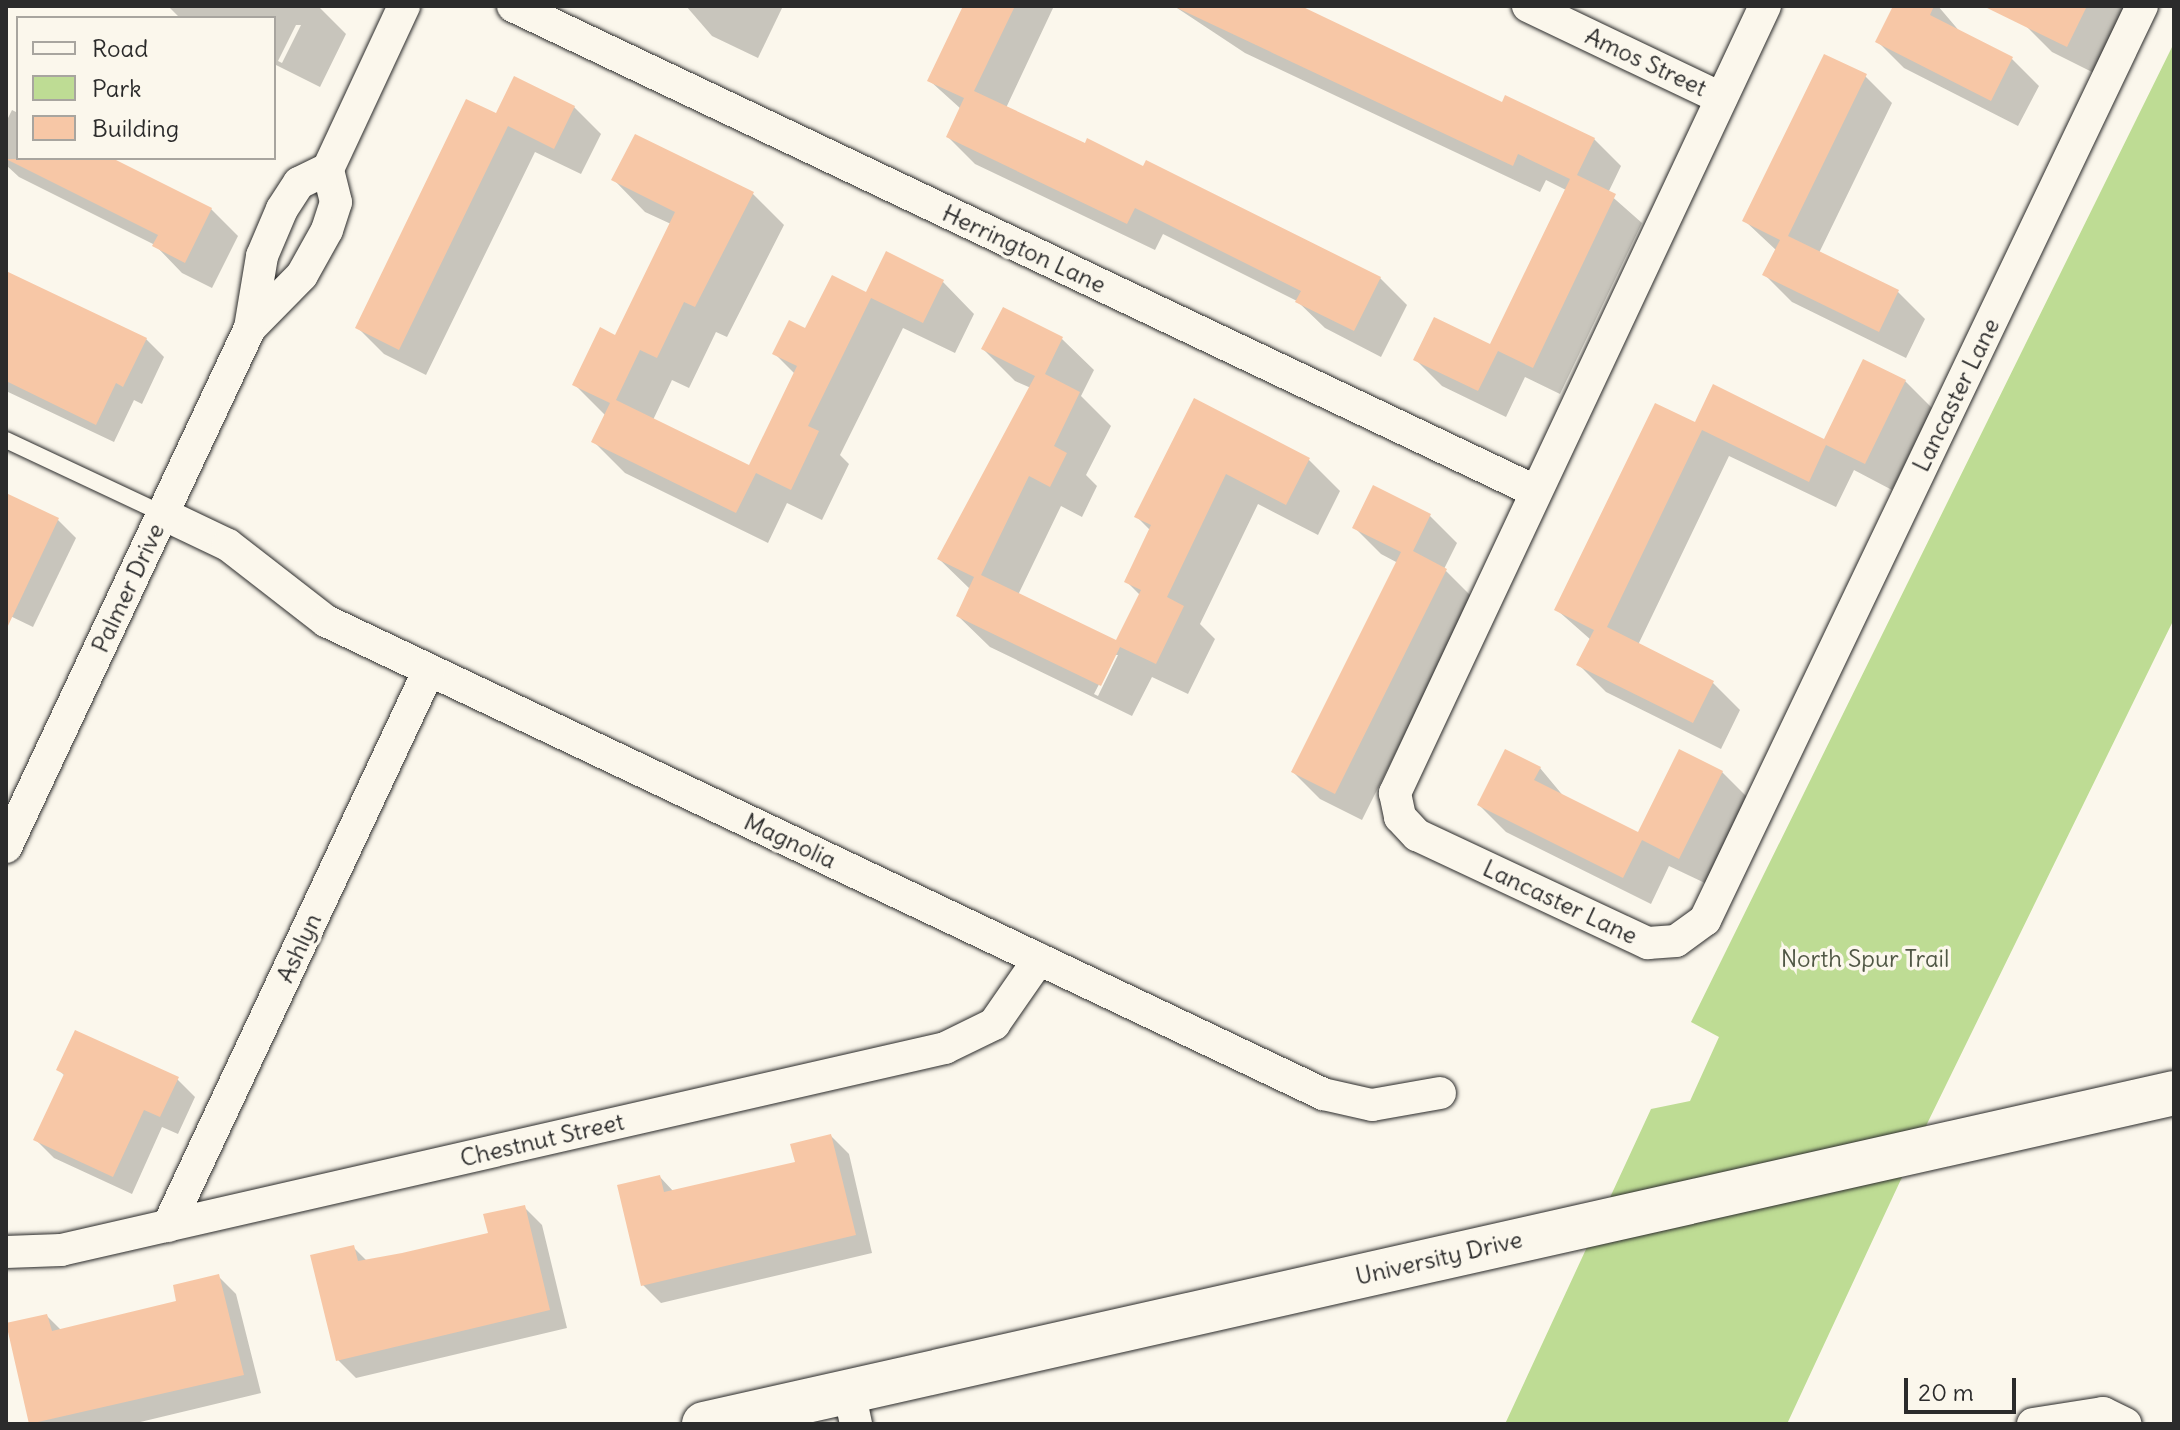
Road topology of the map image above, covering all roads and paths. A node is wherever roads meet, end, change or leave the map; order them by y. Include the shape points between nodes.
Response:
1 (404, 6) edge
2 (513, 6) edge
3 (1528, 6) edge
4 (1765, 6) edge
5 (2142, 6) edge
6 (1721, 98) junction
7 (328, 169) junction
8 (250, 328) junction
9 (6, 440) edge
10 (1535, 491) junction
11 (163, 514) junction
12 (429, 670) junction
13 (6, 847) edge
14 (1039, 959) junction
15 (1440, 1093) dead end
16 (2174, 1093) edge
17 (168, 1226) junction
18 (6, 1252) edge
19 (853, 1408) edge
20 (786, 1415) edge
21 (704, 1424) edge
22 (2033, 1424) edge
23 (2126, 1424) edge

1 - 7 street
2 - 10 street, Herrington Lane
3 - 6 street, Amos Street
4 - 6 street, Lancaster Lane
5 - 10 street, Lancaster Lane via 1705,920 1676,941 1639,941 1409,830 1396,809 1399,777
6 - 10 street, Lancaster Lane
7 - 8 street, Palmer Drive via 299,183 282,209 262,256
7 - 8 street, Palmer Drive via 336,202 316,254
8 - 11 street, Palmer Drive
9 - 11 lane
11 - 12 street, Magnolia via 228,545 316,616
11 - 13 street, Palmer Drive
12 - 14 street, Magnolia
12 - 17 street, Ashlyn
14 - 15 street, Magnolia via 1338,1100 1389,1104
14 - 17 street, Chestnut Street via 994,1024 945,1048
16 - 19 main road, University Drive via 1683,1203
17 - 18 street, Chestnut Street via 61,1250
19 - 20 main road, University Drive
20 - 21 main road, University Drive
22 - 23 street via 2103,1413

